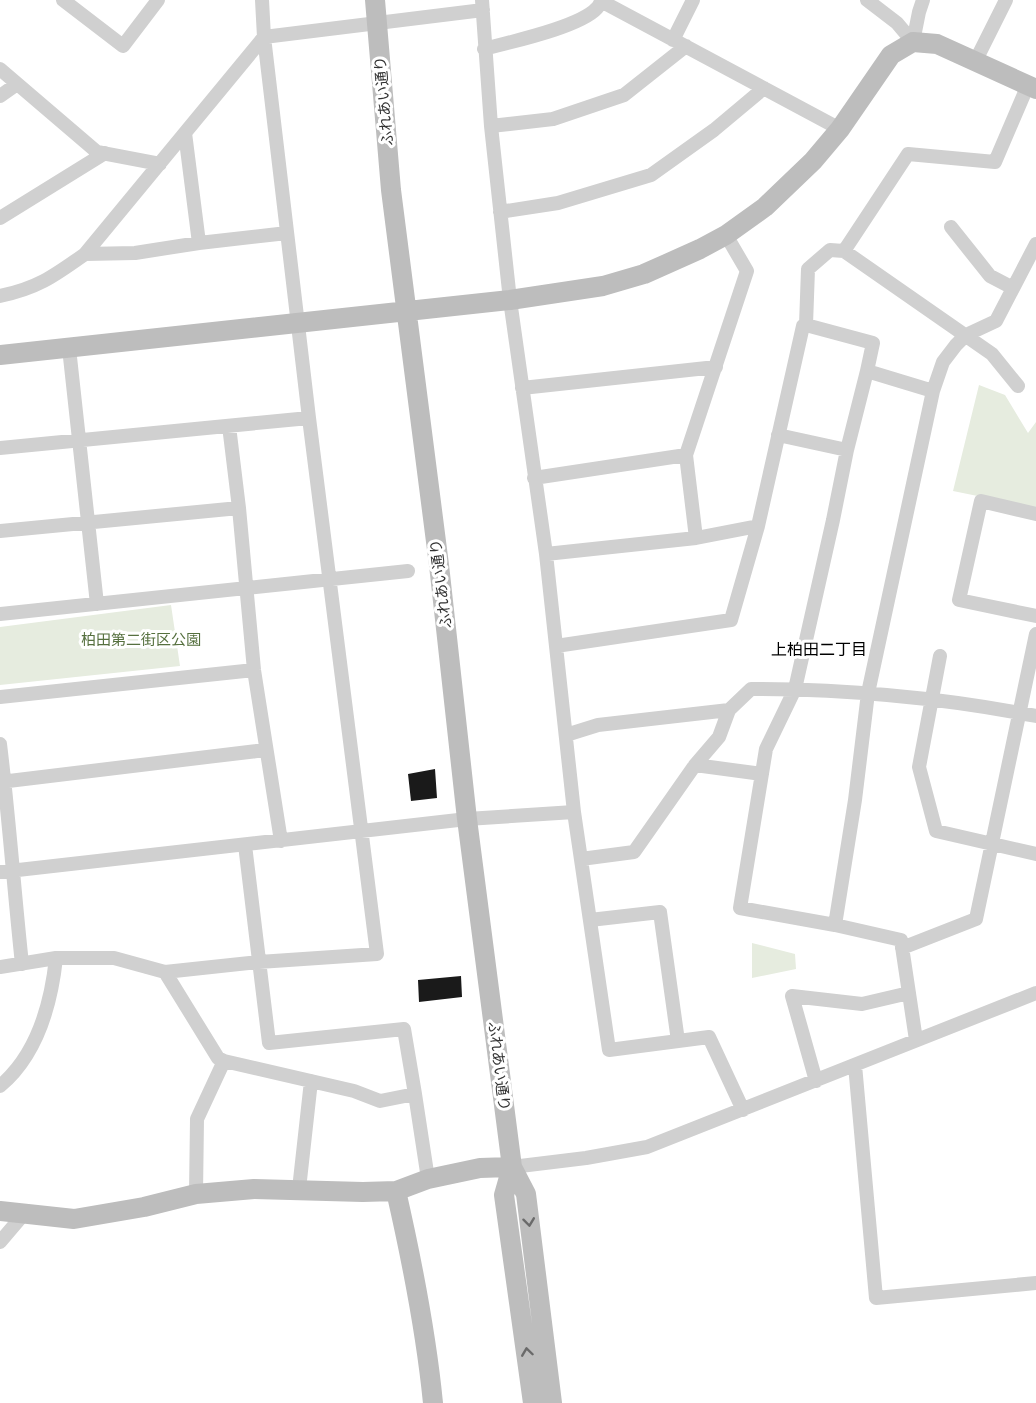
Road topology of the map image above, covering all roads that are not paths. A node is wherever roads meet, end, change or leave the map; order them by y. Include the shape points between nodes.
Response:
1 (63, 0) edge
2 (158, 0) edge
3 (262, 0) edge
4 (375, 0) edge
5 (693, 0) edge
6 (867, 0) edge
7 (923, 0) edge
8 (1006, 0) edge
9 (602, 1) edge
10 (483, 5) edge
11 (377, 23) junction
12 (264, 37) junction
13 (913, 42) junction
14 (679, 43) junction
15 (484, 49) junction
16 (975, 62) junction
17 (0, 69) edge
18 (17, 84) junction
19 (1032, 87) edge
20 (764, 88) junction
21 (0, 96) edge
22 (491, 126) junction
23 (840, 129) junction
24 (185, 133) junction
25 (105, 153) junction
26 (160, 164) junction
27 (2, 212) edge
28 (500, 212) junction
29 (951, 227) dead end
30 (287, 233) junction
31 (726, 235) junction
32 (199, 243) junction
33 (1036, 244) edge
34 (844, 251) junction
35 (85, 254) junction
36 (1013, 288) junction
37 (0, 296) edge
38 (510, 300) junction
39 (406, 310) junction
40 (297, 322) junction
41 (806, 325) junction
42 (966, 335) junction
43 (69, 348) junction
44 (0, 352) edge
45 (716, 367) junction
46 (867, 371) junction
47 (1018, 386) dead end
48 (522, 388) junction
49 (933, 391) junction
50 (309, 418) junction
51 (229, 426) junction
52 (778, 435) junction
53 (79, 440) junction
54 (0, 448) edge
55 (847, 450) junction
56 (686, 455) junction
57 (534, 478) junction
58 (239, 508) junction
59 (1036, 514) edge
60 (88, 522) junction
61 (758, 526) junction
62 (0, 531) edge
63 (696, 538) junction
64 (546, 554) junction
65 (408, 571) dead end
66 (330, 579) junction
67 (246, 588) junction
68 (97, 604) junction
69 (0, 614) edge
70 (1036, 616) edge
71 (1036, 634) edge
72 (556, 646) junction
73 (940, 656) dead end
74 (254, 670) junction
75 (795, 689) junction
76 (868, 693) junction
77 (0, 697) edge
78 (931, 701) junction
79 (729, 710) junction
80 (1020, 713) junction
81 (1036, 716) edge
82 (566, 735) junction
83 (0, 744) edge
84 (265, 750) junction
85 (695, 765) junction
86 (762, 774) junction
87 (3, 781) edge
88 (574, 812) junction
89 (467, 819) junction
90 (361, 831) junction
91 (280, 841) junction
92 (993, 844) junction
93 (245, 845) junction
94 (1036, 854) edge
95 (581, 860) junction
96 (6, 871) edge
97 (590, 920) junction
98 (836, 925) junction
99 (902, 948) junction
100 (56, 958) junction
101 (259, 962) junction
102 (22, 964) junction
103 (0, 967) edge
104 (165, 972) junction
105 (909, 993) junction
106 (1036, 993) edge
107 (916, 1040) junction
108 (678, 1041) junction
109 (224, 1061) junction
110 (855, 1065) junction
111 (310, 1081) junction
112 (816, 1081) junction
113 (0, 1086) edge
114 (415, 1094) junction
115 (743, 1110) junction
116 (512, 1167) junction
117 (428, 1179) junction
118 (299, 1189) junction
119 (396, 1191) junction
120 (196, 1194) junction
121 (0, 1211) edge
122 (23, 1215) junction
123 (0, 1242) edge
124 (1036, 1283) edge
125 (433, 1403) edge
126 (533, 1403) edge
127 (552, 1403) edge

1 - 2 street via 123,46
3 - 12 street
4 - 11 street, ふれあい通り
5 - 14 street
6 - 13 street via 897,23
7 - 13 street
8 - 16 street
9 - 14 street
9 - 15 street via 597,9 559,28
10 - 11 street
10 - 15 street
11 - 12 street
11 - 39 street, ふれあい通り
12 - 24 street
12 - 30 street
13 - 16 street via 937,44
13 - 23 street via 891,55
14 - 20 street
14 - 22 street via 624,95 553,119
15 - 22 street
16 - 19 street
17 - 18 street
18 - 21 street
18 - 25 street via 97,152
19 - 34 street via 995,162 908,154
20 - 23 street
20 - 28 street via 651,175 558,203
22 - 28 street
23 - 31 street via 792,183
24 - 26 street
24 - 32 street
25 - 26 street
25 - 27 street
26 - 35 street
28 - 38 street
29 - 36 street via 990,276
30 - 32 street
30 - 40 street
31 - 38 street via 676,261 625,280
31 - 45 street via 747,271
32 - 35 street via 135,253
33 - 36 street
34 - 41 street via 830,250 808,269
34 - 42 street
35 - 37 street via 27,290
36 - 42 street via 996,321
38 - 39 street
38 - 48 street
39 - 40 street
39 - 89 street, ふれあい通り
40 - 43 street
40 - 50 street
41 - 46 street via 873,343
41 - 52 street via 801,329
42 - 47 street via 992,354
42 - 49 street via 943,362
43 - 44 street
43 - 53 street
45 - 48 street
45 - 56 street
46 - 49 street
46 - 55 street
48 - 57 street
49 - 76 street
50 - 51 street
50 - 66 street
51 - 53 street
51 - 58 street
52 - 55 street
52 - 61 street
53 - 54 street
53 - 60 street
55 - 75 street
56 - 57 street
56 - 63 street
57 - 64 street
58 - 60 street
58 - 67 street
59 - 70 street via 981,501 959,600
60 - 62 street
60 - 68 street
61 - 63 street
61 - 72 street via 731,620
63 - 64 street
64 - 72 street
65 - 66 street
66 - 67 street
66 - 90 street
67 - 68 street
67 - 74 street
68 - 69 street
71 - 80 street
72 - 82 street
73 - 78 street
74 - 77 street
74 - 84 street
75 - 76 street
75 - 79 street via 751,689
75 - 86 street via 766,749
76 - 78 street
76 - 98 street
78 - 80 street
78 - 92 street via 919,767 936,831
79 - 82 street via 598,724
79 - 85 street via 718,737
80 - 81 street
80 - 92 street
82 - 88 street
83 - 87 street
84 - 87 street
84 - 91 street
85 - 86 street
85 - 95 street via 634,852
86 - 98 street via 740,908
87 - 96 street
88 - 89 street
88 - 95 street
89 - 90 street
89 - 116 street, ふれあい通り
90 - 91 street
90 - 101 street via 377,954
91 - 93 street
92 - 94 street
92 - 99 street via 976,919
93 - 96 street
93 - 101 street
95 - 97 street
96 - 102 street
97 - 108 street via 660,912
97 - 108 street via 609,1050
98 - 99 street via 901,939
99 - 105 street
100 - 102 street
100 - 104 street via 114,958
100 - 113 street via 53,990 33,1046 14,1075
101 - 104 street
101 - 114 street via 270,1043 404,1029
102 - 103 street
104 - 109 street via 218,1058
105 - 107 street
105 - 112 street via 862,1004 792,996
106 - 107 street
107 - 110 street
108 - 115 street via 709,1037
109 - 111 street
109 - 120 street via 197,1119
110 - 112 street
110 - 124 street via 876,1298
111 - 114 street via 380,1101
111 - 118 street
112 - 115 street
114 - 117 street
115 - 116 street via 647,1147
116 - 117 street via 480,1168
126 -> 116 street, ふれあい通り via 504,1195
116 -> 127 street, ふれあい通り via 526,1194
117 - 119 street
118 - 119 street
118 - 120 street
119 - 125 street via 411,1254
120 - 122 street via 74,1219
121 - 122 street
122 - 123 street

